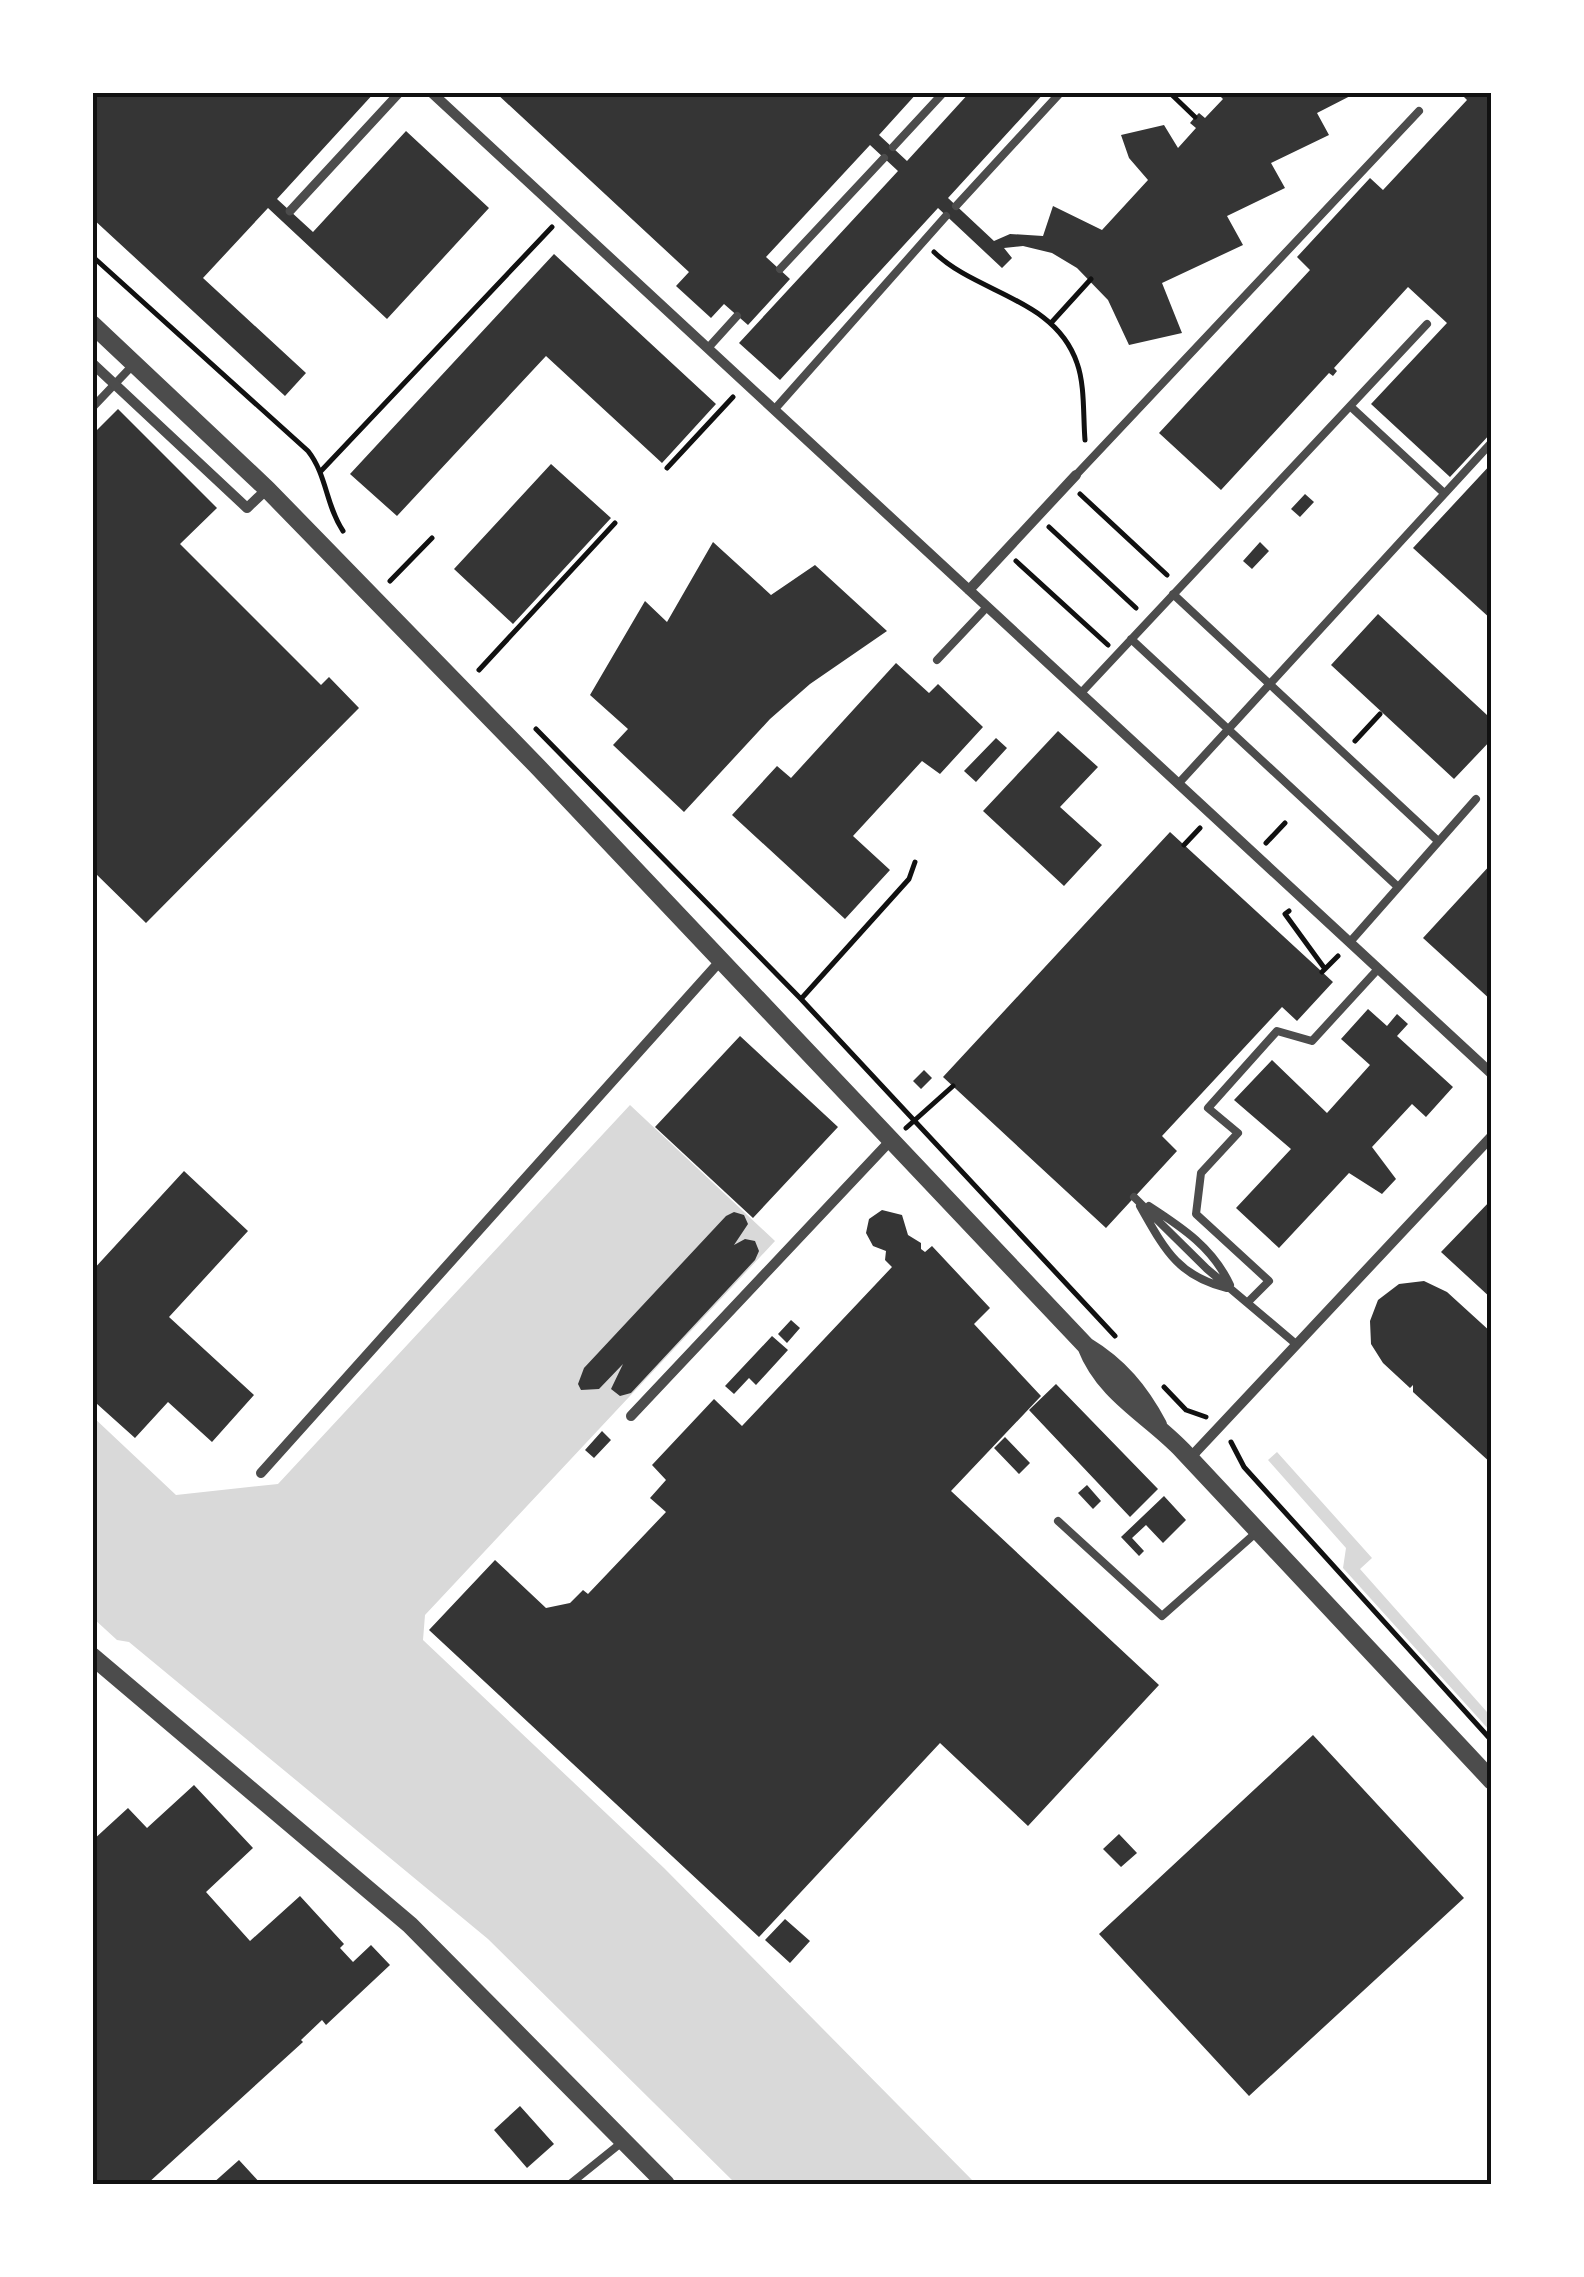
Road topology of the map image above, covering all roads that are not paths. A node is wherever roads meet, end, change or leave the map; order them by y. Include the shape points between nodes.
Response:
1 (400, 92) edge
2 (432, 92) edge
3 (944, 92) edge
4 (1061, 92) edge
5 (1419, 111) dead end
6 (893, 147) dead end
7 (884, 158) dead end
8 (956, 206) dead end
9 (290, 211) dead end
10 (946, 216) dead end
11 (780, 270) dead end
12 (737, 316) dead end
13 (92, 324) edge
14 (1428, 324) dead end
15 (708, 348) junction
16 (136, 362) junction
17 (92, 363) edge
18 (117, 381) junction
19 (1350, 406) junction
20 (92, 408) edge
21 (774, 410) junction
22 (1492, 442) edge
23 (1072, 479) joint
24 (267, 489) junction
25 (1444, 493) junction
26 (968, 590) junction
27 (1177, 590) junction
28 (987, 607) junction
29 (1131, 639) junction
30 (937, 660) dead end
31 (1270, 684) junction
32 (1080, 693) junction
33 (1228, 729) junction
34 (1178, 784) junction
35 (1476, 799) dead end
36 (1438, 841) junction
37 (1396, 886) junction
38 (1350, 942) junction
39 (722, 959) junction
40 (1378, 969) junction
41 (1492, 1074) edge
42 (1492, 1136) edge
43 (892, 1139) junction
44 (1134, 1196) junction
45 (1232, 1290) junction
46 (1248, 1302) junction
47 (1296, 1344) junction
48 (631, 1416) dead end
49 (1190, 1458) junction
50 (261, 1473) dead end
51 (1058, 1522) dead end
52 (1258, 1531) junction
53 (92, 1656) edge
54 (1492, 1781) edge
55 (623, 2141) junction
56 (570, 2184) edge
57 (666, 2184) edge

1 - 9 street
2 - 15 street
3 - 6 lane
4 - 8 lane
5 - 23 lane
7 - 11 lane
10 - 21 lane
12 - 15 lane
13 - 16 street
14 - 19 lane
15 - 21 street
16 - 18 lane
16 - 24 street
17 - 18 street
18 - 20 lane
18 - 24 street via 247,508
19 - 25 lane
19 - 27 lane
21 - 26 street
22 - 25 lane
23 - 26 street
24 - 39 street
25 - 31 lane
26 - 28 street
27 - 29 lane
27 - 31 lane
28 - 30 lane
28 - 32 street
29 - 32 lane
29 - 33 lane
31 - 33 lane
31 - 36 lane
32 - 34 street
33 - 34 lane
33 - 37 lane
34 - 38 street
35 - 36 lane
36 - 37 lane
37 - 38 lane
38 - 40 street
39 - 43 street
39 - 50 street
40 - 41 street
40 - 46 lane via 1312,1041 1277,1032 1208,1108 1238,1133 1201,1174 1196,1214 1269,1280
42 - 47 street
43 - 48 street
43 - 49 street via 1086,1346 1096,1371
44 - 45 lane
44 - 45 lane via 1218,1260
44 - 45 lane via 1166,1252 1198,1281
45 - 46 lane
46 - 47 lane
47 - 49 street
49 - 52 street
51 - 52 lane via 1162,1616
52 - 54 street
53 - 55 street via 410,1925
55 - 56 lane
55 - 57 street

